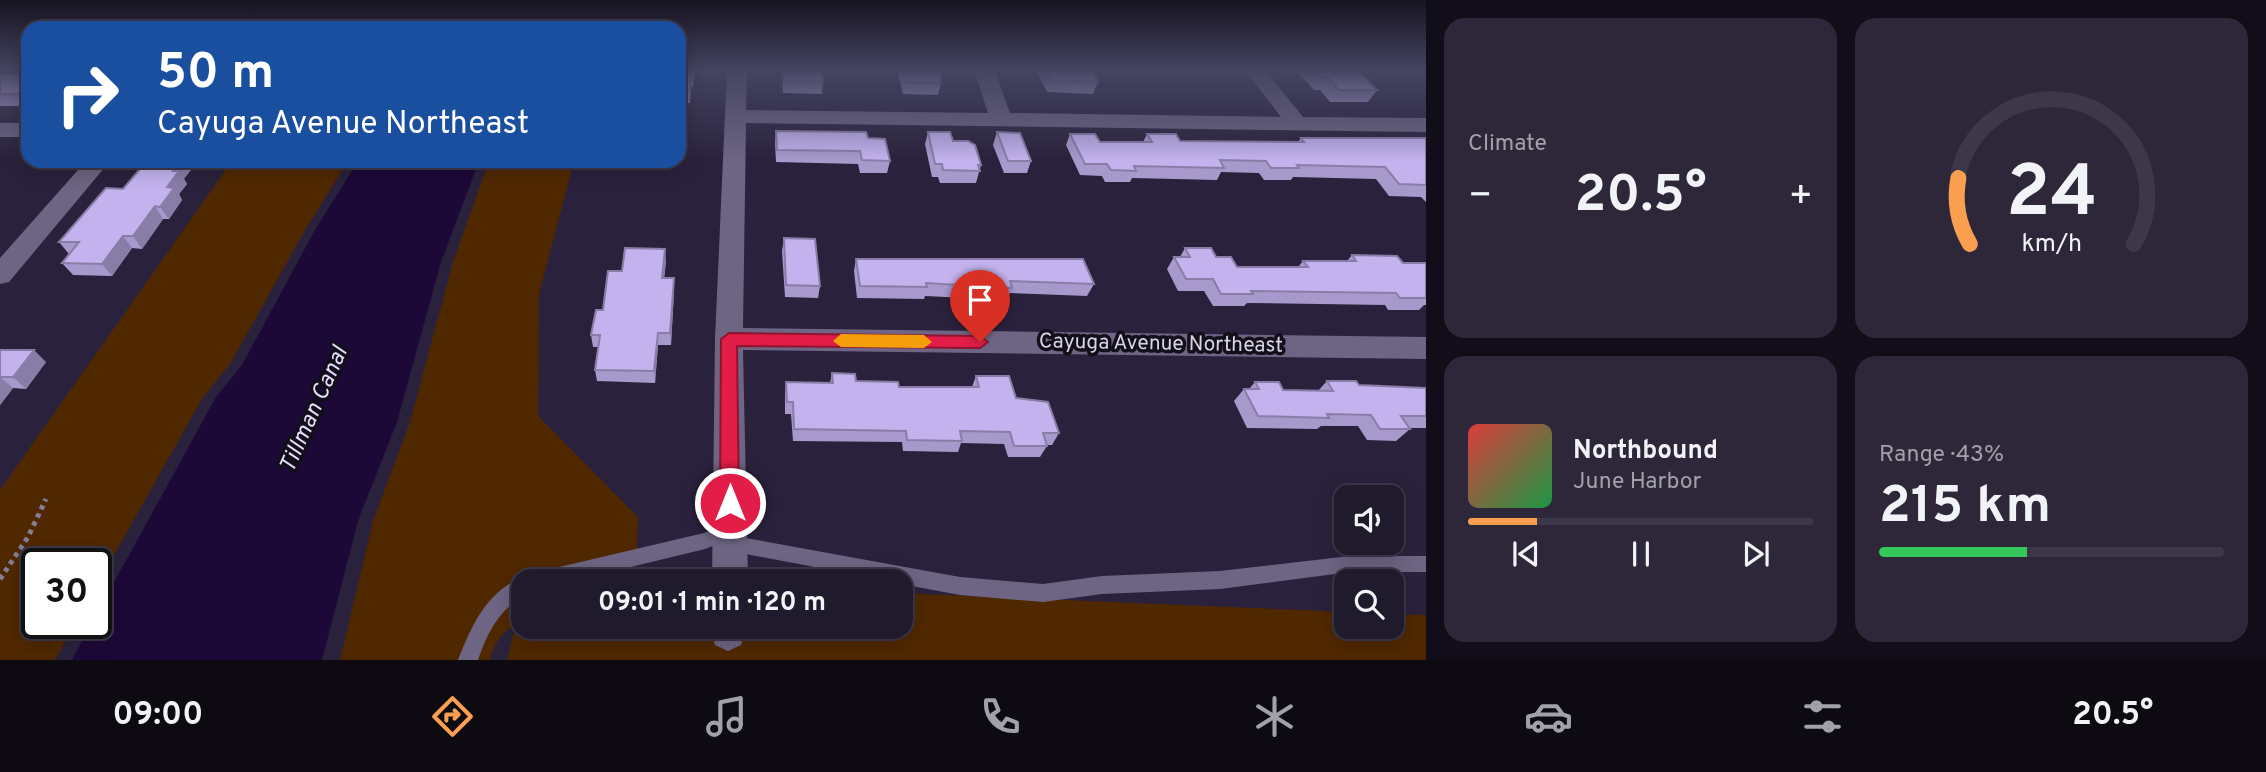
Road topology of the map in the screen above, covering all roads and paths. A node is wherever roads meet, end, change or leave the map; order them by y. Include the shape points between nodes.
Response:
1 (736, 100) edge
2 (995, 100) edge
3 (1278, 100) edge
4 (736, 116) junction
5 (1002, 121) junction
6 (1296, 122) junction
7 (1426, 125) edge
8 (0, 130) edge
9 (21, 131) edge
10 (93, 168) edge
11 (0, 275) edge
12 (729, 339) junction
13 (1426, 348) edge
14 (46, 499) dead end
15 (730, 536) junction
16 (1426, 564) edge
17 (588, 569) edge
18 (730, 569) edge
19 (0, 579) edge
20 (511, 592) edge
21 (468, 660) edge

1 - 4 street
2 - 5 street
3 - 6 street
4 - 5 street
4 - 12 street
5 - 6 street
6 - 7 street
8 - 9 street
10 - 11 street
12 - 13 street, Cayuga Avenue Northeast
12 - 15 street
14 - 19 path
15 - 16 lane via 960,586 1043,593 1102,585 1220,580 1350,564
15 - 17 lane
15 - 18 street
20 - 21 lane via 501,597 479,630

